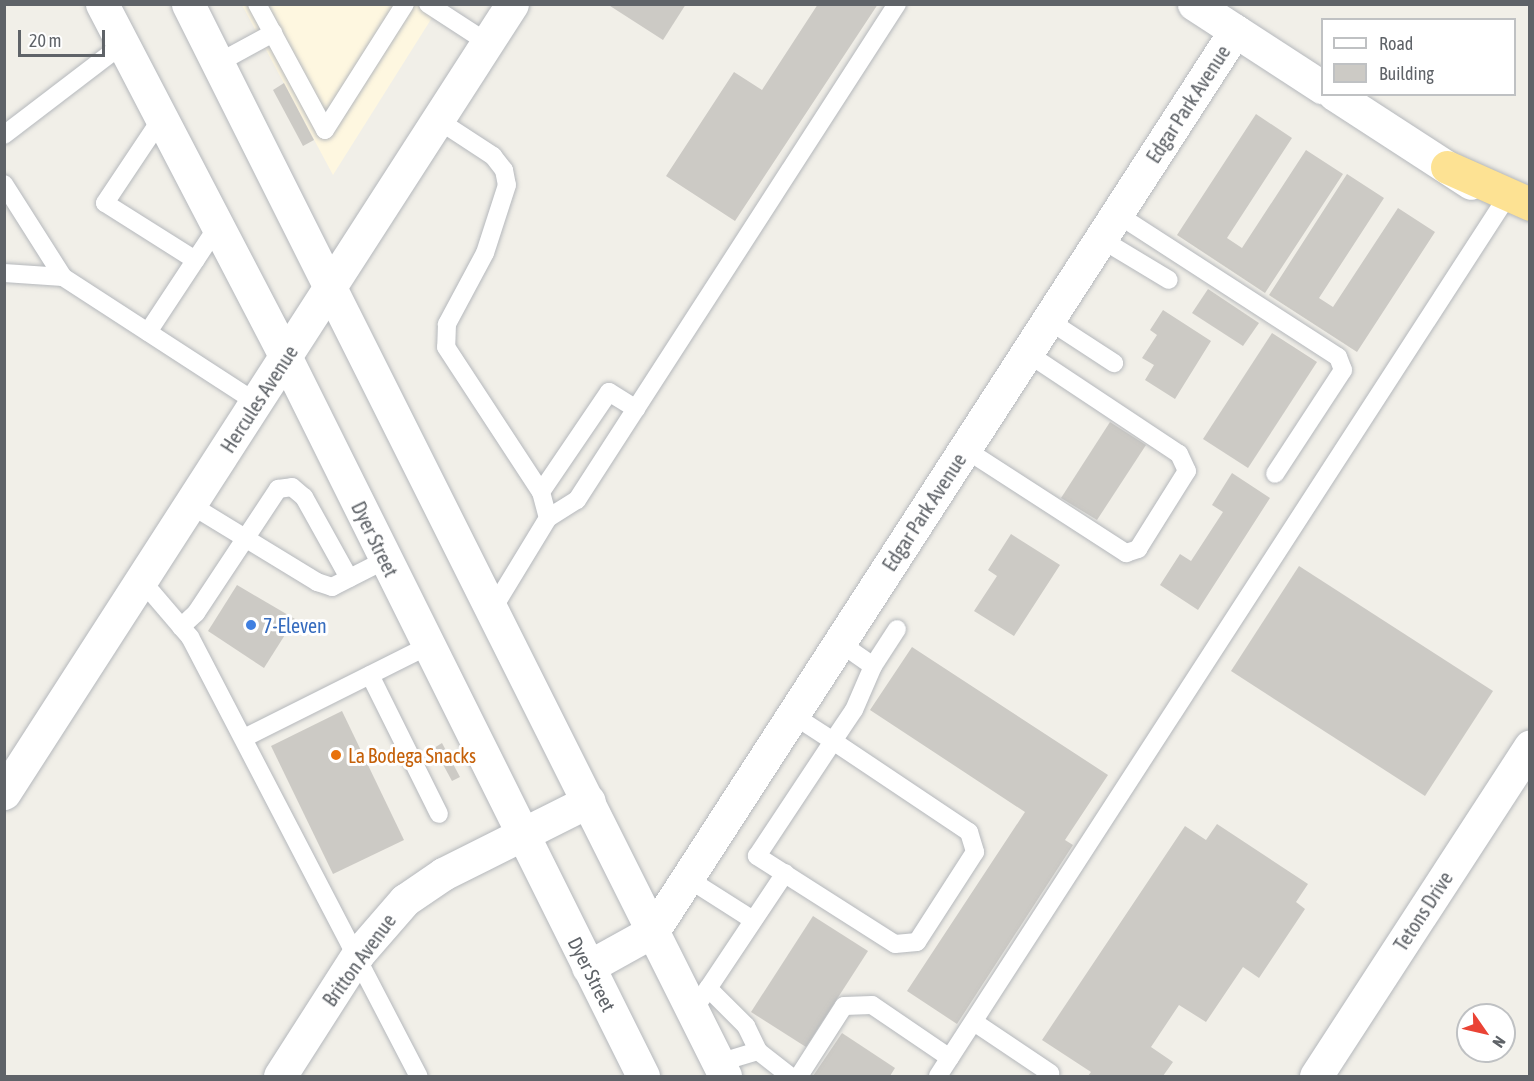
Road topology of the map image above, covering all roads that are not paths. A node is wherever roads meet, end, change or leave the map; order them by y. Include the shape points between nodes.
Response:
1 (102, 4) edge
2 (188, 4) edge
3 (258, 4) edge
4 (405, 4) edge
5 (428, 4) edge
6 (512, 4) edge
7 (897, 4) edge
8 (1194, 4) edge
9 (1235, 31) junction
10 (273, 33) junction
11 (488, 43) junction
12 (123, 44) junction
13 (218, 63) junction
14 (1321, 86) edge
15 (1337, 96) edge
16 (161, 118) junction
17 (438, 120) junction
18 (4, 135) edge
19 (1447, 168) joint
20 (4, 184) edge
21 (1521, 209) edge
22 (218, 226) junction
23 (1109, 226) junction
24 (195, 260) junction
25 (4, 273) edge
26 (63, 277) junction
27 (1169, 280) dead end
28 (330, 287) junction
29 (1048, 320) junction
30 (148, 332) junction
31 (1027, 353) junction
32 (286, 358) junction
33 (1114, 363) dead end
34 (257, 403) junction
35 (636, 410) junction
36 (965, 449) junction
37 (1275, 474) dead end
38 (541, 492) junction
39 (191, 505) junction
40 (548, 518) junction
41 (246, 538) junction
42 (385, 560) junction
43 (349, 578) junction
44 (142, 581) junction
45 (492, 610) junction
46 (181, 627) junction
47 (897, 629) dead end
48 (840, 643) junction
49 (428, 646) junction
50 (873, 666) junction
51 (370, 675) junction
52 (793, 715) junction
53 (244, 738) junction
54 (833, 741) junction
55 (1530, 746) edge
56 (9, 778) edge
57 (589, 801) junction
58 (439, 814) dead end
59 (521, 835) junction
60 (784, 873) junction
61 (687, 878) junction
62 (753, 920) junction
63 (653, 932) junction
64 (358, 954) junction
65 (588, 967) junction
66 (700, 1000) junction
67 (974, 1022) junction
68 (758, 1051) junction
69 (950, 1058) junction
70 (722, 1070) edge
71 (1050, 1072) dead end
72 (280, 1077) edge
73 (419, 1077) edge
74 (643, 1077) edge
75 (790, 1077) edge
76 (799, 1077) edge
77 (938, 1077) edge
78 (1316, 1077) edge

1 - 12 street, Dyer Street
2 - 13 street
3 - 10 lane
4 - 10 lane via 325,130
5 - 11 lane
6 - 11 street, Hercules Avenue
7 - 35 lane
8 - 9 street
9 - 14 street
9 - 23 street, Edgar Park Avenue
10 - 13 lane
11 - 17 street, Hercules Avenue
12 - 16 street, Dyer Street
12 - 18 lane
13 - 28 street
15 - 19 street
16 - 22 street, Dyer Street
16 - 24 lane via 105,203
17 - 28 street, Hercules Avenue
17 - 38 lane via 493,156 504,170 507,185 485,253 447,324 446,347
19 - 21 highway
20 - 26 lane
21 - 67 lane
22 - 24 lane
22 - 32 street, Dyer Street
23 - 27 lane
23 - 29 street, Edgar Park Avenue
23 - 37 lane via 1338,357 1342,370
24 - 30 lane
25 - 26 lane
26 - 30 lane
28 - 32 street, Hercules Avenue
28 - 45 street
29 - 31 street, Edgar Park Avenue
29 - 33 lane
30 - 34 lane
31 - 36 street, Edgar Park Avenue
31 - 36 lane via 1179,454 1187,471 1138,549 1126,553
32 - 34 street, Hercules Avenue
32 - 42 street, Dyer Street
34 - 39 street, Hercules Avenue
35 - 38 lane via 609,392
35 - 40 lane via 577,500
36 - 48 street, Edgar Park Avenue
38 - 40 lane
39 - 41 lane
39 - 44 street, Hercules Avenue
40 - 45 lane
41 - 43 lane via 317,582 332,587
41 - 43 lane via 278,489 292,487 304,497
41 - 46 lane via 196,613
42 - 43 lane
42 - 49 street, Dyer Street
44 - 46 lane
44 - 56 street, Hercules Avenue
45 - 57 street
46 - 53 lane
47 - 50 lane
48 - 50 lane
48 - 52 street, Edgar Park Avenue
49 - 51 lane
49 - 59 street, Dyer Street
50 - 54 lane via 854,710
51 - 53 lane
51 - 58 lane
52 - 54 lane
52 - 61 street, Edgar Park Avenue
53 - 64 lane
54 - 60 lane via 757,856
54 - 60 lane via 969,832 975,852 917,942 895,945
55 - 78 street, Tetons Drive
57 - 59 street, Britton Avenue
57 - 63 street
59 - 64 street, Britton Avenue via 419,889 387,918
59 - 65 street, Dyer Street
60 - 62 lane
61 - 62 lane
61 - 63 street, Edgar Park Avenue
62 - 66 lane
63 - 65 street, Edgar Park Avenue
63 - 66 street
64 - 72 street, Britton Avenue
64 - 73 lane
65 - 74 street, Dyer Street
66 - 68 lane via 742,1020
66 - 70 street
67 - 69 lane
67 - 71 lane
68 - 70 lane
68 - 75 lane
69 - 76 lane via 872,1005 844,1006
69 - 77 lane

